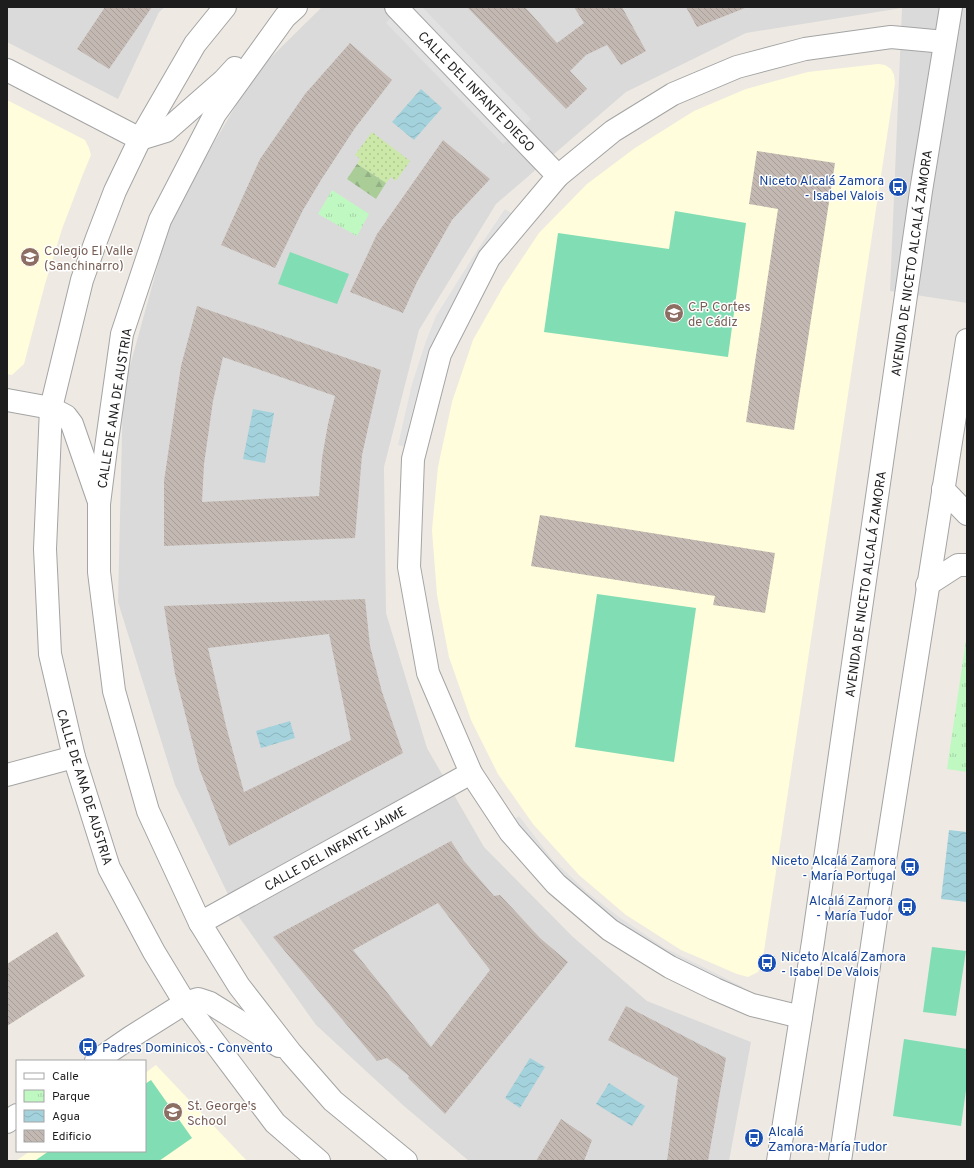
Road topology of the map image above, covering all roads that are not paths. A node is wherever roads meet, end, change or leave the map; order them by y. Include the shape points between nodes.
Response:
1 (225, 7) edge
2 (396, 7) edge
3 (951, 7) edge
4 (290, 12) edge
5 (945, 42) junction
6 (7, 70) edge
7 (140, 139) junction
8 (558, 176) junction
9 (967, 340) edge
10 (7, 400) edge
11 (51, 408) junction
12 (943, 489) junction
13 (100, 504) junction
14 (967, 514) edge
15 (967, 565) edge
16 (927, 585) junction
17 (74, 758) junction
18 (471, 773) junction
19 (7, 775) edge
20 (200, 923) junction
21 (185, 1003) junction
22 (801, 1017) junction
23 (291, 1053) junction
24 (97, 1060) edge
25 (16, 1116) edge
26 (7, 1122) edge
27 (779, 1151) edge
28 (319, 1161) edge
29 (406, 1161) edge
30 (840, 1161) edge

1 - 7 street, CALLE DE ANA DE AUSTRIA via 195,44
2 - 8 street, CALLE DEL INFANTE DIEGO
3 - 5 street, AVENIDA DE NICETO ALCALÁ ZAMORA
4 - 7 street, CALLE DE ANA DE AUSTRIA via 224,80 166,131
4 - 13 street, CALLE DE ANA DE AUSTRIA via 215,114 160,220 122,334
5 - 8 street via 890,37 805,49 737,67 673,94 653,106 613,131
5 - 22 street, AVENIDA DE NICETO ALCALÁ ZAMORA
6 - 7 street
7 - 11 street, CALLE DE ANA DE AUSTRIA via 115,191 82,280
8 - 18 street via 489,258 440,354 412,459 409,567 428,673
9 - 12 street
10 - 11 street
11 - 13 street, CALLE DE ANA DE AUSTRIA via 66,416 72,424
11 - 17 street, CALLE DE ANA DE AUSTRIA via 45,549 50,654
12 - 14 street
12 - 16 street
13 - 20 street, CALLE DE ANA DE AUSTRIA via 99,572 114,691 148,811
15 - 16 street via 958,565
16 - 30 street
17 - 19 street
17 - 21 street, CALLE DE ANA DE AUSTRIA via 109,868
18 - 20 street, CALLE DEL INFANTE JAIME
18 - 22 street via 510,832 556,884 610,930 670,967 715,989 752,1005
20 - 23 street, CALLE DE ANA DE AUSTRIA via 239,986
21 - 23 street, CALLE DE ANA DE AUSTRIA via 198,999 210,1003
21 - 24 street
21 - 28 street, CALLE DE ANA DE AUSTRIA via 275,1123
22 - 27 street, AVENIDA DE NICETO ALCALÁ ZAMORA
23 - 29 street, CALLE DE ANA DE AUSTRIA via 333,1101
25 - 26 street

